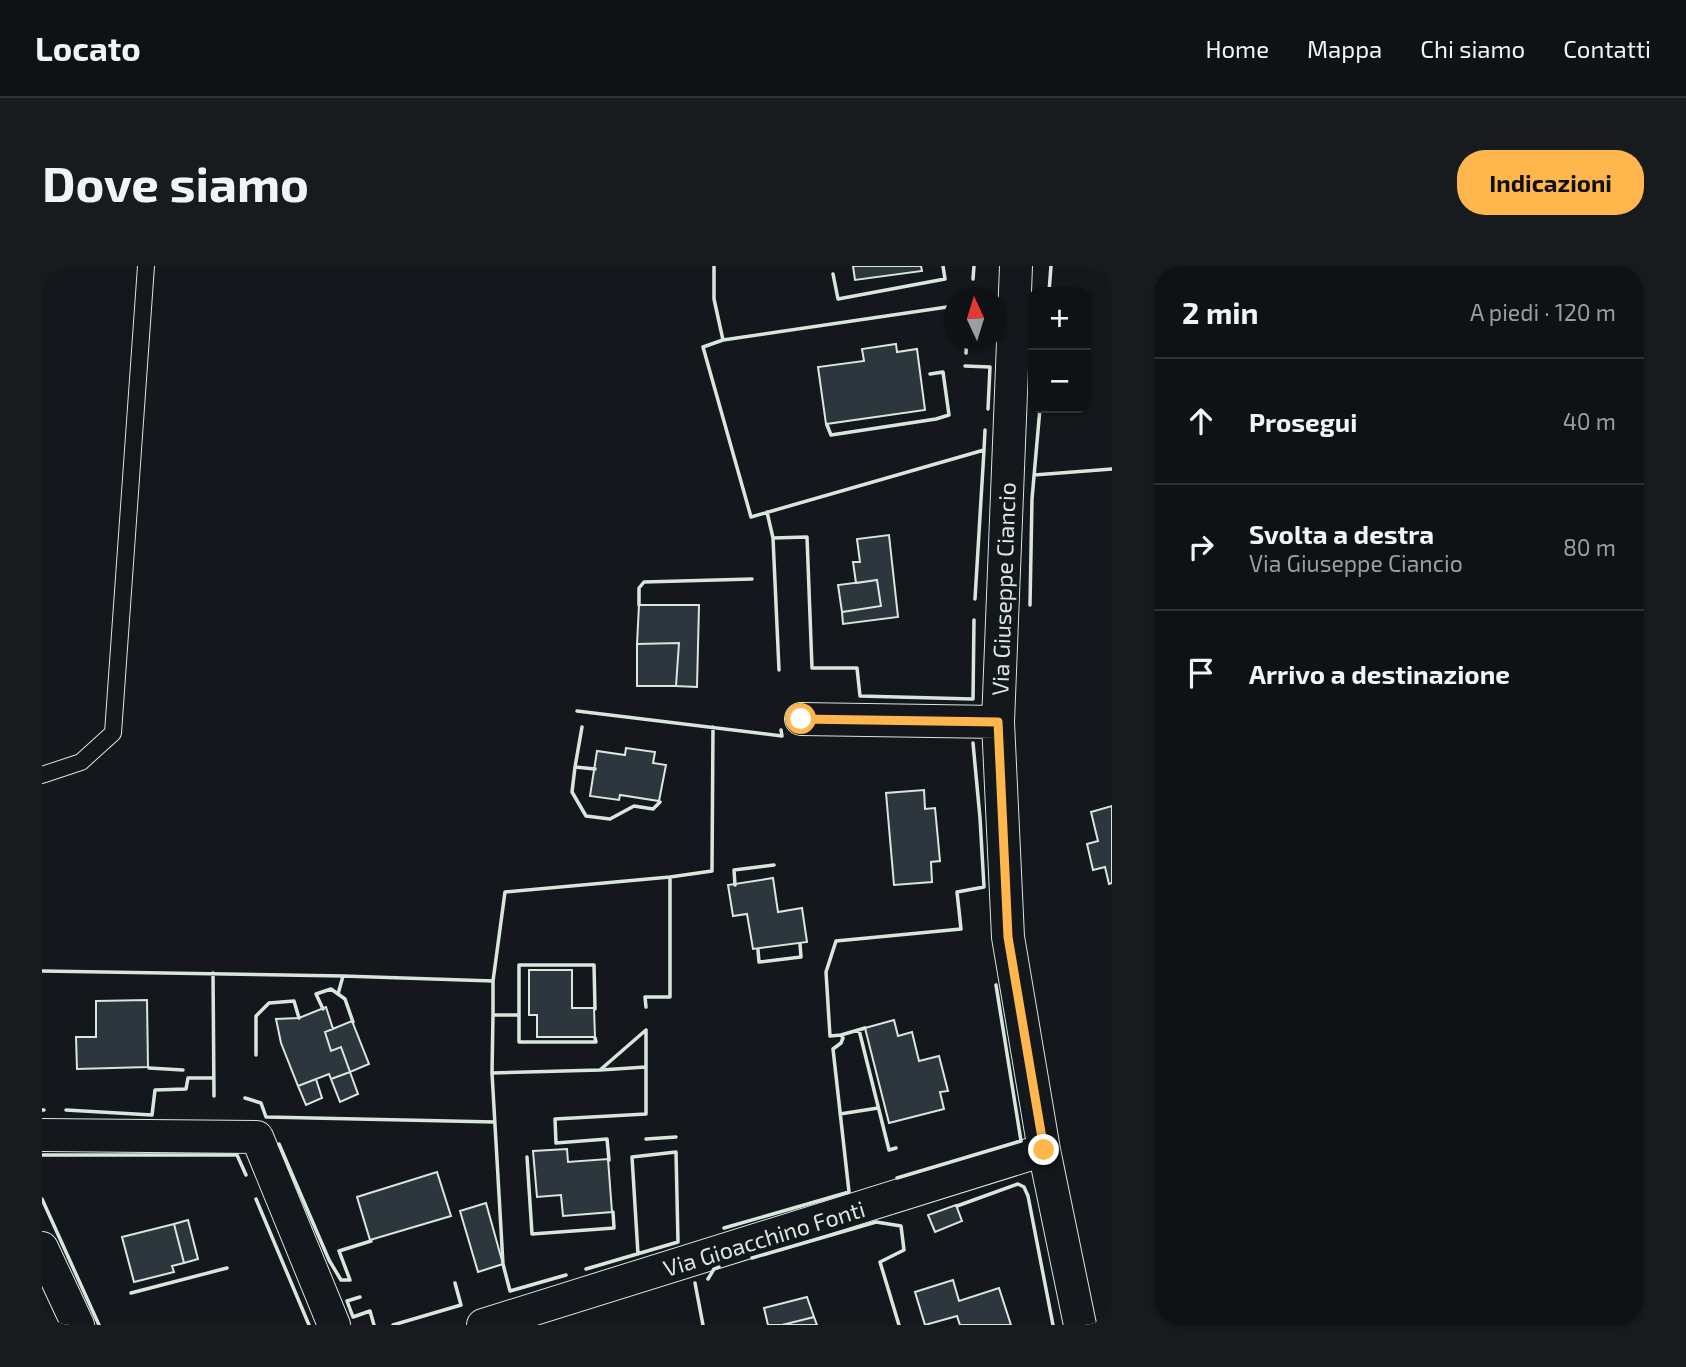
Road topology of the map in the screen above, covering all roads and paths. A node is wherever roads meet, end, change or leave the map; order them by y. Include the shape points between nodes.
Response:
1 (146, 266) edge
2 (1016, 266) edge
3 (801, 719) dead end
4 (998, 722) junction
5 (42, 775) edge
6 (42, 1135) edge
7 (1044, 1150) junction
8 (42, 1248) edge
9 (78, 1325) edge
10 (334, 1325) edge
11 (483, 1325) edge
12 (1080, 1325) edge

1 - 5 lane via 113,733 81,762
2 - 4 street, Via Giuseppe Ciancio
3 - 4 street
4 - 7 street, Via Giuseppe Ciancio via 1008,937
6 - 10 street via 257,1137
7 - 11 street, Via Gioacchino Fonti
7 - 12 street, Via Giuseppe Ciancio
8 - 9 street

